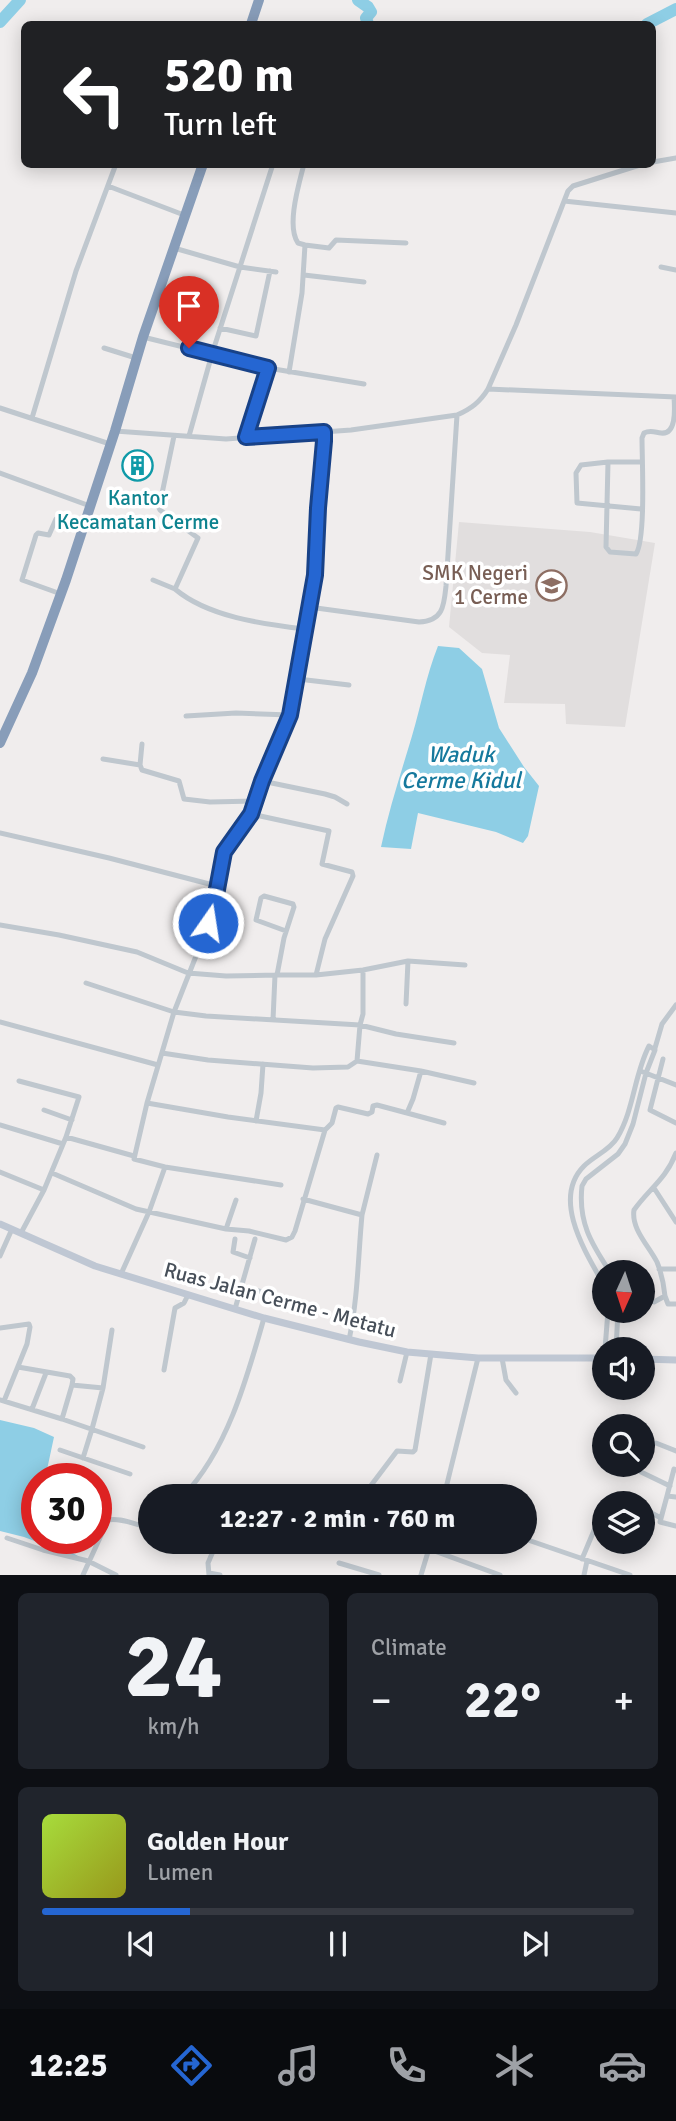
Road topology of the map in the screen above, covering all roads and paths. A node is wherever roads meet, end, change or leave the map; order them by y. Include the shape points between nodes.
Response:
1 (259, 0) edge
2 (252, 21) edge
3 (676, 158) edge
4 (656, 161) edge
5 (115, 168) edge
6 (202, 168) edge
7 (272, 168) edge
8 (303, 168) edge
9 (630, 168) edge
10 (108, 187) junction
11 (564, 201) junction
12 (676, 213) edge
13 (184, 215) junction
14 (406, 243) dead end
15 (305, 245) junction
16 (173, 247) junction
17 (240, 267) junction
18 (661, 267) dead end
19 (676, 270) edge
20 (304, 275) junction
21 (364, 282) dead end
22 (220, 328) junction
23 (143, 337) junction
24 (104, 348) dead end
25 (212, 354) junction
26 (136, 358) junction
27 (268, 368) junction
28 (289, 372) junction
29 (364, 384) dead end
30 (488, 389) junction
31 (675, 397) edge
32 (0, 408) edge
33 (457, 415) junction
34 (32, 418) junction
35 (115, 431) junction
36 (324, 432) junction
37 (174, 436) junction
38 (189, 436) junction
39 (246, 437) junction
40 (110, 444) junction
41 (608, 462) junction
42 (642, 462) junction
43 (0, 472) edge
44 (90, 506) junction
45 (608, 506) junction
46 (641, 509) junction
47 (83, 528) junction
48 (153, 580) dead end
49 (175, 589) junction
50 (61, 594) junction
51 (309, 607) junction
52 (304, 629) junction
53 (298, 679) junction
54 (349, 685) dead end
55 (290, 715) junction
56 (186, 716) dead end
57 (0, 743) edge
58 (142, 744) dead end
59 (103, 759) dead end
60 (140, 765) junction
61 (262, 781) junction
62 (255, 801) junction
63 (347, 804) dead end
64 (251, 814) junction
65 (0, 833) edge
66 (217, 886) junction
67 (0, 925) edge
68 (286, 931) junction
69 (408, 961) junction
70 (465, 965) dead end
71 (363, 970) junction
72 (188, 974) junction
73 (276, 975) junction
74 (316, 975) junction
75 (86, 983) dead end
76 (406, 1004) dead end
77 (676, 1004) edge
78 (174, 1012) junction
79 (273, 1020) junction
80 (0, 1022) edge
81 (360, 1025) junction
82 (454, 1042) dead end
83 (655, 1048) junction
84 (162, 1053) junction
85 (663, 1059) dead end
86 (357, 1061) junction
87 (262, 1064) junction
88 (158, 1065) junction
89 (638, 1070) junction
90 (421, 1071) junction
91 (646, 1073) junction
92 (658, 1079) junction
93 (19, 1081) dead end
94 (474, 1083) dead end
95 (676, 1085) edge
96 (148, 1102) junction
97 (44, 1110) dead end
98 (407, 1113) junction
99 (72, 1120) junction
100 (256, 1121) junction
101 (444, 1123) dead end
102 (676, 1123) edge
103 (0, 1125) edge
104 (325, 1130) junction
105 (64, 1140) junction
106 (676, 1153) edge
107 (377, 1155) dead end
108 (134, 1156) junction
109 (674, 1162) edge
110 (165, 1167) junction
111 (0, 1172) edge
112 (52, 1173) junction
113 (574, 1181) junction
114 (281, 1185) dead end
115 (582, 1186) junction
116 (654, 1188) junction
117 (44, 1191) junction
118 (303, 1199) junction
119 (236, 1200) dead end
120 (149, 1212) junction
121 (362, 1215) junction
122 (675, 1218) edge
123 (0, 1224) edge
124 (12, 1229) junction
125 (226, 1229) junction
126 (21, 1233) junction
127 (235, 1239) dead end
128 (255, 1239) dead end
129 (592, 1243) junction
130 (582, 1248) junction
131 (0, 1256) edge
132 (600, 1256) junction
133 (250, 1258) junction
134 (602, 1260) edge
135 (590, 1261) junction
136 (592, 1264) edge
137 (659, 1269) junction
138 (676, 1269) edge
139 (121, 1274) junction
140 (242, 1286) junction
141 (188, 1295) junction
142 (276, 1296) dead end
143 (664, 1296) junction
144 (655, 1301) edge
145 (676, 1304) edge
146 (235, 1309) junction
147 (264, 1318) junction
148 (0, 1328) edge
149 (112, 1330) dead end
150 (349, 1340) junction
151 (407, 1352) junction
152 (431, 1354) junction
153 (478, 1358) junction
154 (502, 1358) junction
155 (592, 1358) edge
156 (655, 1359) edge
157 (676, 1360) edge
158 (18, 1367) junction
159 (164, 1370) dead end
160 (46, 1373) junction
161 (400, 1381) dead end
162 (72, 1385) junction
163 (103, 1388) junction
164 (516, 1393) dead end
165 (2, 1401) edge
166 (32, 1409) junction
167 (62, 1419) junction
168 (92, 1429) junction
169 (656, 1443) dead end
170 (143, 1447) dead end
171 (60, 1450) dead end
172 (676, 1451) edge
173 (83, 1458) junction
174 (676, 1460) edge
175 (675, 1469) edge
176 (130, 1474) dead end
177 (651, 1477) edge
178 (195, 1484) edge
179 (372, 1484) edge
180 (447, 1484) edge
181 (670, 1486) junction
182 (667, 1496) junction
183 (676, 1497) edge
184 (655, 1514) edge
185 (112, 1518) edge
186 (662, 1518) junction
187 (138, 1526) edge
188 (676, 1526) edge
189 (7, 1538) dead end
190 (592, 1538) edge
191 (537, 1543) edge
192 (91, 1554) edge
193 (211, 1554) edge
194 (426, 1554) edge
195 (452, 1554) edge
196 (585, 1560) junction
197 (88, 1561) junction
198 (339, 1563) dead end
199 (209, 1574) edge
200 (83, 1575) edge
201 (116, 1575) edge
202 (220, 1575) edge
203 (379, 1575) edge
204 (421, 1575) edge
205 (500, 1575) edge
206 (584, 1575) edge
207 (630, 1575) edge

1 - 2 highway
3 - 4 street
5 - 10 street
6 - 13 highway
7 - 17 street
8 - 15 street via 293,220 296,240
9 - 11 street via 573,186
10 - 13 street
10 - 34 street via 76,271
11 - 12 street
11 - 30 street
13 - 16 highway
14 - 15 street via 336,240 329,248
15 - 20 street
16 - 17 street
16 - 23 highway
17 - 22 street
17 - 22 street via 273,272 256,336
18 - 19 street
20 - 21 street
20 - 28 street
22 - 25 street
23 - 25 street
23 - 26 highway
24 - 26 street
25 - 27 street
25 - 38 street
26 - 35 highway
27 - 28 street
27 - 39 street
28 - 29 street
30 - 31 street
30 - 33 street via 475,405
31 - 42 street via 676,427 667,433 644,433
32 - 34 street
33 - 36 street
33 - 51 street via 441,612 433,620 419,622
34 - 40 street
35 - 37 street
35 - 40 highway
36 - 39 street
36 - 51 street
37 - 38 street
37 - 49 street via 160,510 198,538
38 - 39 street
40 - 44 highway
41 - 42 street
41 - 45 street
41 - 45 street via 578,468 576,500
42 - 46 street
43 - 44 street
44 - 47 highway
45 - 46 street
45 - 46 street via 606,547 623,554 638,552
47 - 50 highway
47 - 50 street via 56,519 49,535 36,535 22,580
48 - 49 street
49 - 52 street via 219,612
50 - 57 highway
51 - 52 street
52 - 53 street
53 - 54 street
53 - 55 street
55 - 56 street
55 - 61 street
58 - 60 street
59 - 60 street
60 - 62 street via 144,771 179,781 185,800
61 - 62 street
61 - 63 street via 325,794
62 - 64 street
64 - 66 street via 224,852
64 - 74 street via 329,831 322,864 352,872
65 - 66 street
66 - 72 street via 202,944
67 - 72 street via 114,946
68 - 68 street via 293,904 261,898 256,920
68 - 73 street
69 - 70 street
69 - 71 street
69 - 76 street
71 - 74 street
71 - 81 street
72 - 73 street
72 - 78 street
73 - 74 street
73 - 79 street
75 - 78 street
77 - 83 street via 662,1024
78 - 79 street
78 - 84 street
79 - 81 street
80 - 88 street
81 - 82 street
81 - 86 street
83 - 89 street via 647,1047
83 - 91 street
84 - 87 street
84 - 88 street
85 - 92 street
86 - 87 street via 338,1068
86 - 90 street
87 - 100 street
88 - 96 street
89 - 91 street
89 - 113 street via 616,1141 582,1167
90 - 94 street
90 - 98 street
91 - 92 street
91 - 115 street via 625,1144
92 - 95 street
92 - 102 street via 650,1110
93 - 99 street via 79,1097
96 - 100 street
96 - 108 street
97 - 99 street
98 - 101 street
98 - 104 street via 377,1105 368,1114 338,1107
99 - 105 street
100 - 104 street
103 - 105 street
104 - 118 street
105 - 108 street
105 - 112 street
106 - 109 street
107 - 121 street
108 - 110 street
109 - 116 street
110 - 114 street
110 - 120 street
111 - 117 street
112 - 117 street
112 - 120 street
113 - 115 street
113 - 130 street via 572,1216
115 - 129 street via 581,1218
116 - 122 street
116 - 137 street via 633,1215
117 - 126 street
118 - 121 street
118 - 125 street via 295,1231 286,1240
119 - 125 street
120 - 125 street
120 - 139 street
121 - 150 street via 358,1289
123 - 124 main road, Ruas Jalan Cerme - Metatu
124 - 126 main road, Ruas Jalan Cerme - Metatu
124 - 131 street
126 - 139 main road, Ruas Jalan Cerme - Metatu
127 - 133 street via 233,1252
128 - 133 street
129 - 130 street
129 - 132 street
130 - 135 street
132 - 134 street
132 - 135 street
133 - 140 street
135 - 136 street
137 - 138 street
137 - 143 street
139 - 141 main road, Ruas Jalan Cerme - Metatu
140 - 142 street
140 - 146 street
141 - 146 main road, Ruas Jalan Cerme - Metatu
141 - 159 street via 175,1308
143 - 144 street
143 - 145 street via 668,1304
146 - 147 main road, Ruas Jalan Cerme - Metatu
147 - 150 main road, Ruas Jalan Cerme - Metatu
147 - 178 street via 233,1412
148 - 158 street via 30,1325
149 - 163 street
150 - 151 main road, Ruas Jalan Cerme - Metatu
151 - 152 main road, Ruas Jalan Cerme - Metatu
151 - 161 street
152 - 153 main road, Ruas Jalan Cerme - Metatu
152 - 179 street via 415,1450 397,1451
153 - 154 main road, Ruas Jalan Cerme - Metatu
153 - 180 street
154 - 155 main road, Ruas Jalan Cerme - Metatu
154 - 164 street via 506,1380
156 - 157 main road
158 - 160 street
158 - 165 street
160 - 162 street via 70,1376
160 - 166 street
162 - 163 street
162 - 167 street
163 - 168 street
165 - 166 street
166 - 167 street
167 - 168 street
168 - 170 street
168 - 173 street
169 - 172 street
171 - 173 street
173 - 176 street
174 - 175 street
175 - 181 street
177 - 181 street
181 - 182 street
182 - 183 street
182 - 186 street
184 - 186 street
185 - 187 street
186 - 188 street via 660,1522
189 - 197 street
190 - 196 street
191 - 196 street
192 - 197 street
193 - 199 street
194 - 204 street
195 - 205 street
196 - 206 street
196 - 207 street
197 - 200 street
197 - 201 street
198 - 203 street
199 - 202 street

